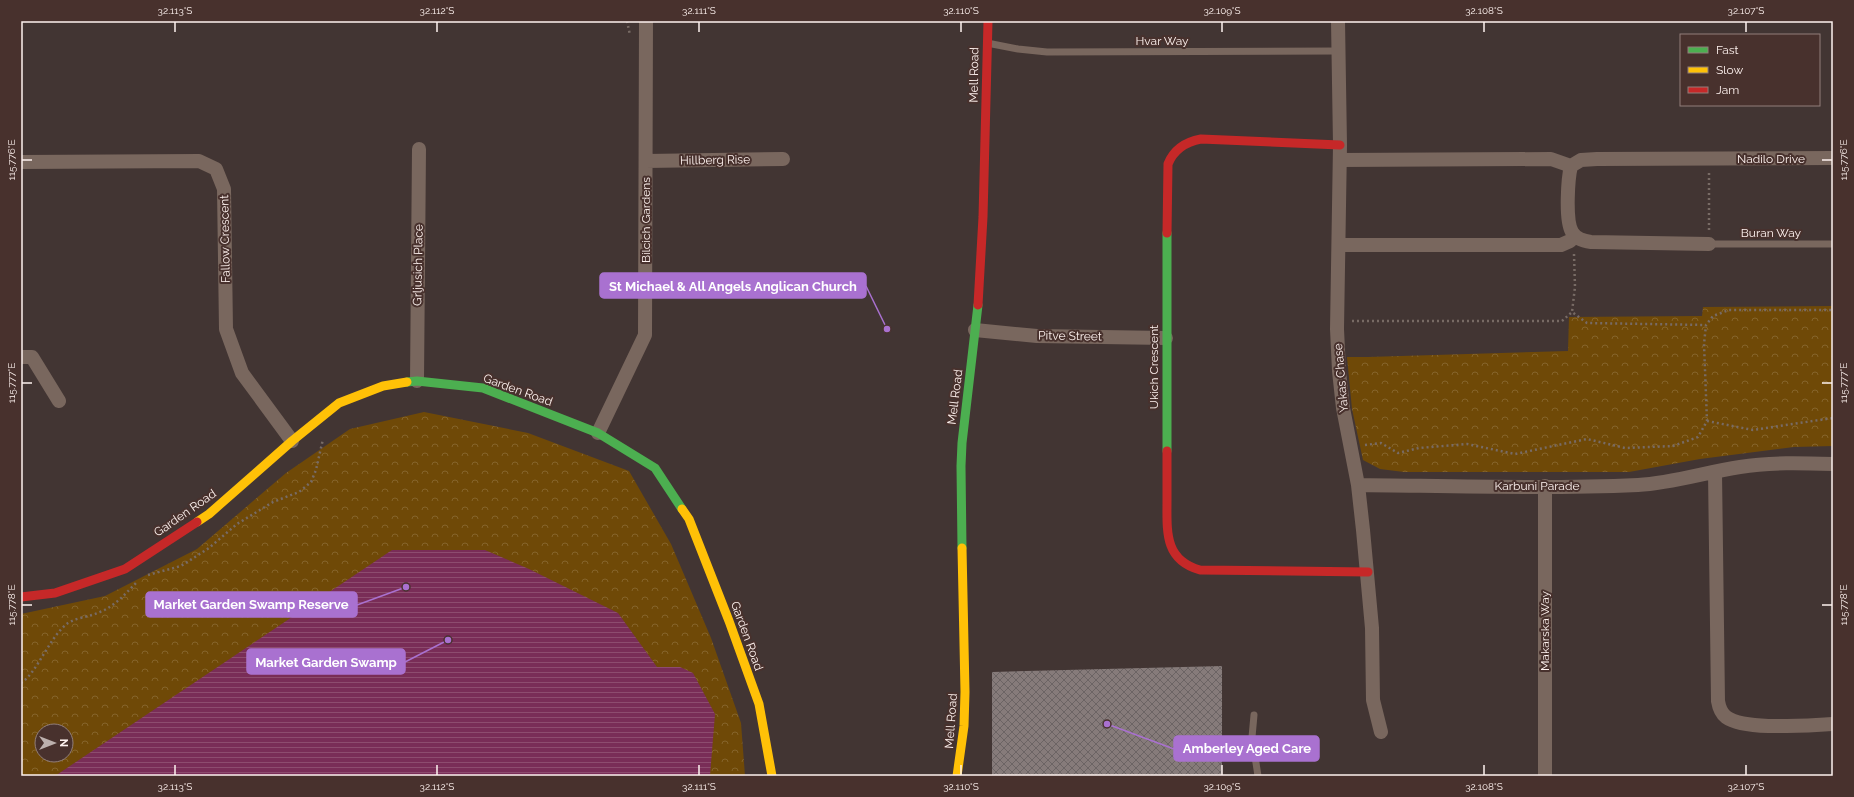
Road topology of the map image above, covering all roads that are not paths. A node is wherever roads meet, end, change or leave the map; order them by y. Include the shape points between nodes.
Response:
1 (646, 21) edge
2 (988, 21) edge
3 (1338, 21) edge
4 (987, 43) junction
5 (1338, 51) junction
6 (1340, 145) junction
7 (419, 149) dead end
8 (1833, 158) edge
9 (783, 159) dead end
10 (646, 160) junction
11 (1340, 160) junction
12 (21, 162) edge
13 (1572, 166) junction
14 (1577, 237) junction
15 (1709, 244) joint
16 (1833, 244) edge
17 (1340, 245) junction
18 (975, 330) junction
19 (1166, 338) junction
20 (21, 357) edge
21 (417, 381) junction
22 (58, 401) dead end
23 (598, 433) junction
24 (292, 441) junction
25 (1833, 464) edge
26 (1715, 472) junction
27 (1358, 485) junction
28 (1545, 486) junction
29 (1368, 572) junction
30 (21, 597) edge
31 (1254, 715) dead end
32 (1833, 724) edge
33 (1381, 732) dead end
34 (772, 776) edge
35 (957, 776) edge
36 (1258, 776) edge
37 (1544, 776) edge

1 - 10 street, Bilcich Gardens
2 - 4 street, Mell Road
3 - 5 street, Yakas Chase
4 - 5 lane, Hvar Way via 1047,52
4 - 18 street, Mell Road via 982,248
5 - 6 street, Yakas Chase
6 - 11 street, Yakas Chase
6 - 19 street, Ukich Crescent via 1201,139 1191,140 1171,155 1168,164
7 - 21 street, Grljusich Place
8 - 13 street, Nadilo Drive via 1597,158 1581,160
9 - 10 street, Hillberg Rise
10 - 23 street, Bilcich Gardens via 645,335
11 - 13 street via 1551,159
11 - 17 street, Yakas Chase
12 - 24 street, Fallow Crescent via 199,161 216,170 224,189 226,328 242,373
13 - 14 street via 1568,176 1569,224
14 - 15 street via 1591,242
14 - 17 street via 1561,244
15 - 16 lane, Buran Way
17 - 27 street, Yakas Chase via 1339,371
18 - 19 street, Pitve Street via 1037,336
18 - 35 street, Mell Road via 962,446 965,692 964,726
19 - 29 street, Ukich Crescent via 1167,532 1174,556 1191,568 1200,570
20 - 22 street via 32,358
21 - 23 street, Garden Road via 483,388
21 - 24 street, Garden Road via 383,386 339,403
23 - 34 street, Garden Road via 655,468 689,519 759,704
24 - 30 street, Garden Road via 209,514 124,569 55,593
25 - 26 street, Karbuni Parade via 1769,464
26 - 28 street, Karbuni Parade via 1640,484
26 - 32 street via 1720,710 1726,717 1745,725
27 - 28 street, Karbuni Parade
27 - 29 street, Yakas Chase
28 - 37 street, Makarska Way
29 - 33 street, Yakas Chase via 1373,700
31 - 36 lane via 1252,737

